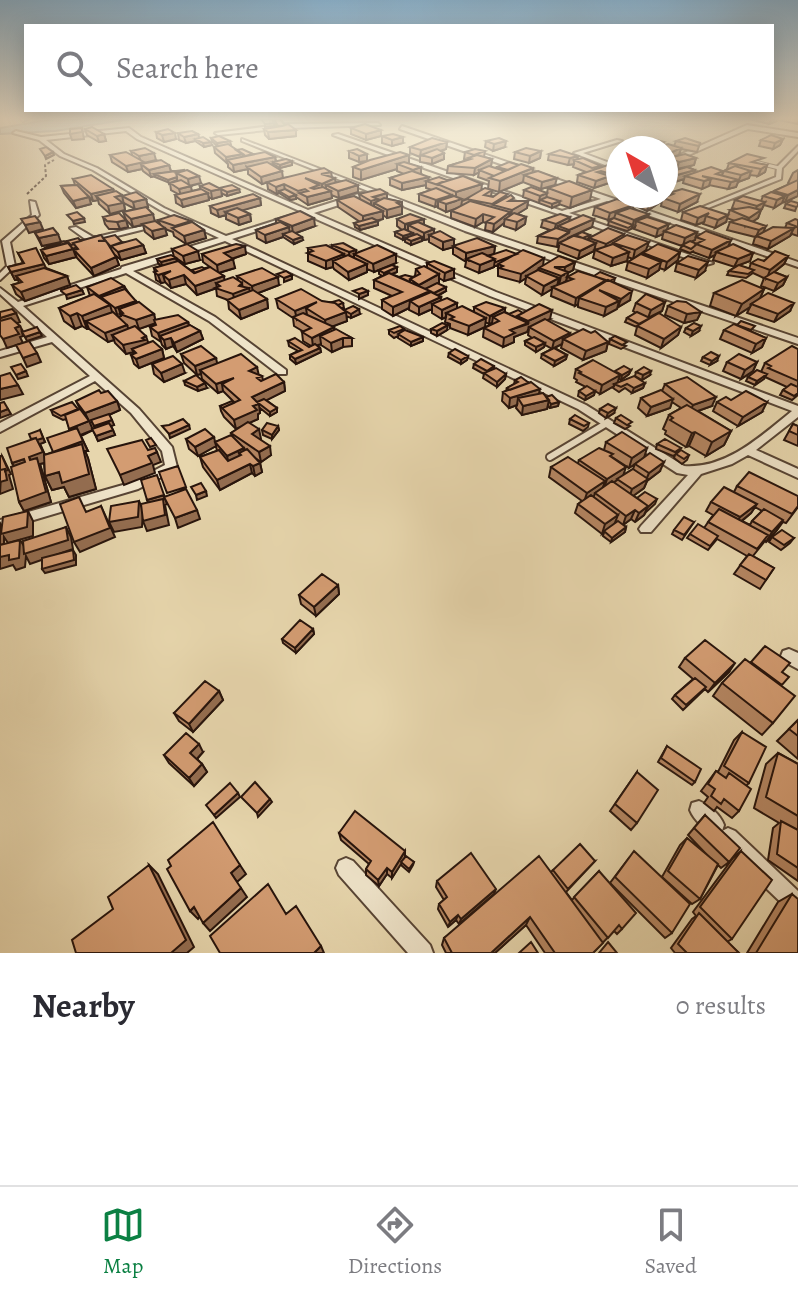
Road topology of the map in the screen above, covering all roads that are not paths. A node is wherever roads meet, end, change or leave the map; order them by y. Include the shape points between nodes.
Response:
1 (82, 163) edge
2 (196, 163) edge
3 (303, 163) edge
4 (412, 163) edge
5 (503, 163) edge
6 (762, 163) edge
7 (784, 163) edge
8 (779, 168) junction
9 (373, 191) junction
10 (606, 200) edge
11 (606, 200) edge
12 (32, 202) road end
13 (630, 208) edge
14 (301, 211) junction
15 (565, 212) junction
16 (182, 218) junction
17 (670, 222) junction
18 (74, 228) edge
19 (221, 237) junction
20 (798, 253) edge
21 (783, 260) junction
22 (709, 263) edge
23 (798, 265) edge
24 (125, 269) junction
25 (0, 278) edge
26 (0, 290) edge
27 (714, 301) edge
28 (16, 308) junction
29 (700, 308) junction
30 (54, 338) junction
31 (798, 341) edge
32 (0, 354) edge
33 (282, 372) dead end
34 (95, 377) junction
35 (798, 411) edge
36 (607, 423) junction
37 (0, 428) edge
38 (749, 451) junction
39 (550, 457) dead end
40 (696, 473) junction
41 (798, 474) edge
42 (0, 525) edge
43 (646, 529) dead end
44 (699, 810) dead end
45 (346, 868) dead end
46 (798, 905) edge
47 (422, 953) edge

1 - 16 street
2 - 14 street
3 - 9 street
4 - 15 street
5 - 10 street
6 - 8 lane
7 - 8 street
8 - 17 street via 779,178
9 - 14 street
9 - 29 street
11 - 15 street
12 - 25 street via 36,215 6,241 11,266
13 - 17 street
14 - 19 street
14 - 35 street via 493,294
15 - 22 street
16 - 18 street via 97,239
16 - 19 street
17 - 21 street
19 - 24 street
19 - 36 street via 536,384
20 - 21 street
21 - 23 street
24 - 28 street
24 - 33 street via 212,319
26 - 28 street
27 - 29 street
28 - 30 street
29 - 31 street
30 - 32 street
30 - 34 street
34 - 37 street
34 - 42 street via 155,432 168,450 171,467 134,486
35 - 38 street
36 - 39 lane
36 - 40 street via 667,463
38 - 40 street
38 - 41 street
40 - 43 street
44 - 46 street
45 - 47 street

